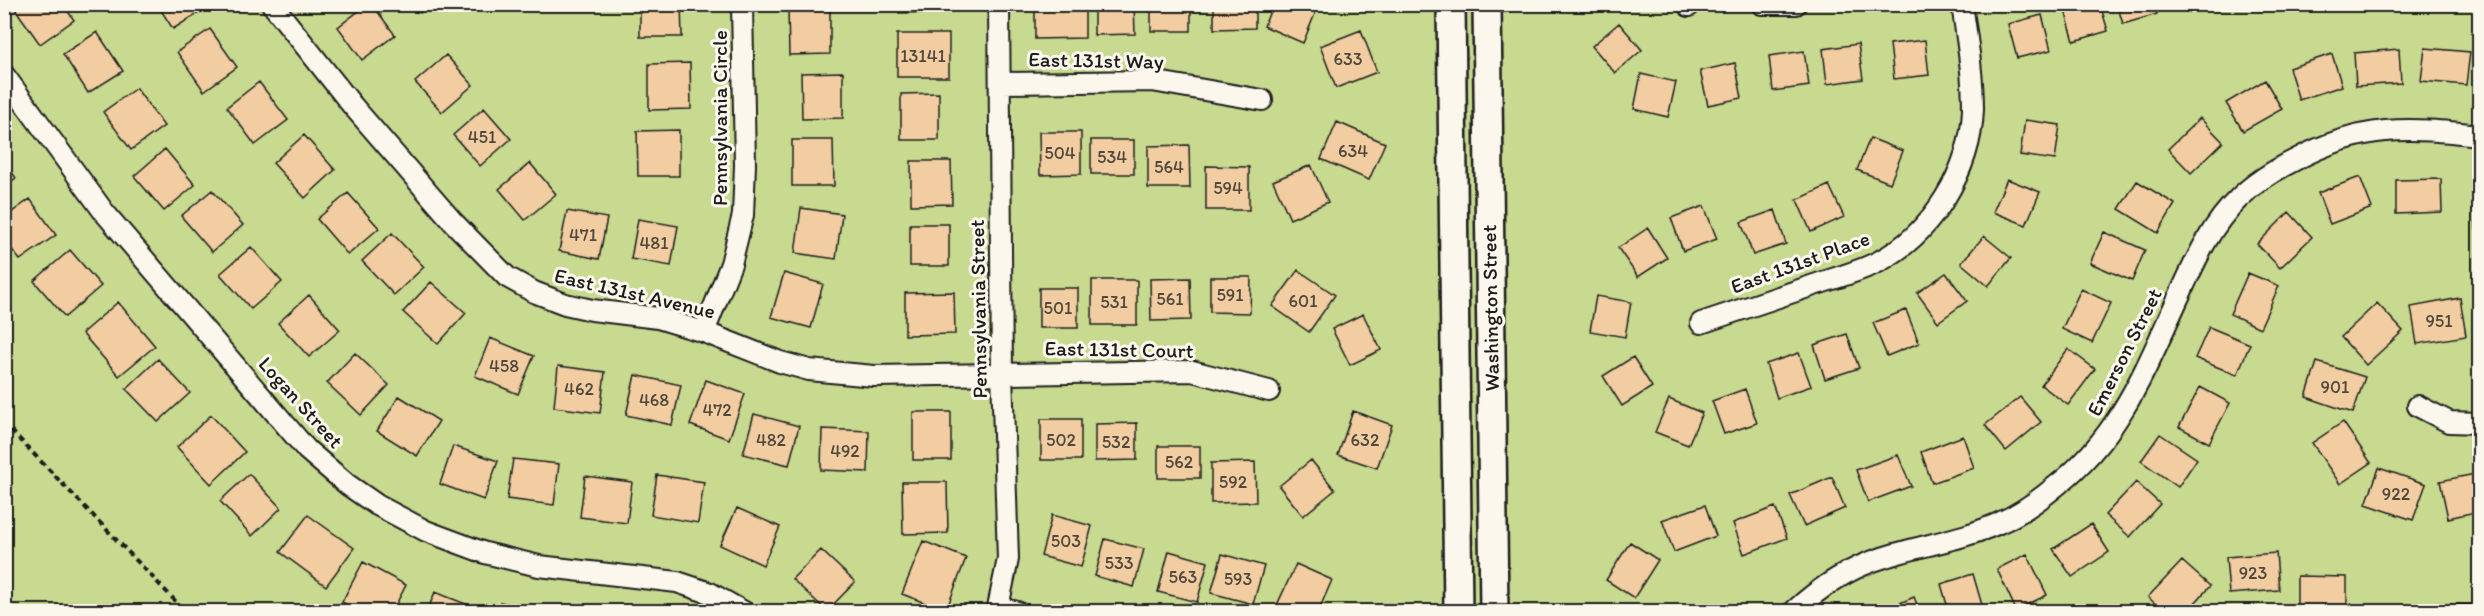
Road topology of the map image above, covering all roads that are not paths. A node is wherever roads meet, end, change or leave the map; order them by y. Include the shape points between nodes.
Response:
1 (742, 4) edge
2 (999, 4) edge
3 (1451, 4) edge
4 (1487, 4) edge
5 (1762, 4) edge
6 (1796, 4) edge
7 (1962, 4) edge
8 (279, 7) edge
9 (4, 75) edge
10 (1000, 83) junction
11 (1262, 100) dead end
12 (2480, 135) edge
13 (1701, 323) dead end
14 (704, 332) junction
15 (1002, 373) junction
16 (1269, 391) dead end
17 (2418, 406) dead end
18 (2480, 423) edge
19 (1004, 610) edge
20 (744, 612) edge
21 (1458, 612) edge
22 (1494, 612) edge
23 (1793, 612) edge

1 - 14 street, Pennsylvania Circle via 743,215 731,264
2 - 10 street, Pennsylvania Street
3 - 21 main road, Washington Street
4 - 22 main road, Washington Street
5 - 6 street
7 - 13 street, East 131st Place via 1971,75 1970,128 1962,165 1927,222 1895,252 1862,269
8 - 14 street, East 131st Avenue via 352,105 447,215 507,277 565,304 658,318
9 - 20 street, Logan Street via 104,212 307,450 348,486 426,531 485,553 539,566 677,582 710,592
10 - 11 street, East 131st Way via 1152,81
10 - 15 street, Pennsylvania Street
12 - 23 street, Emerson Street via 2427,129 2382,130 2317,148 2271,172 2240,196 2209,236 2134,392 2113,429 2087,460 2018,514 1975,532 1880,558 1831,582
14 - 15 street, East 131st Avenue via 809,370 874,376
15 - 16 street, East 131st Court via 1192,371
15 - 19 street, Pennsylvania Street via 1008,559
17 - 18 street via 2449,422

